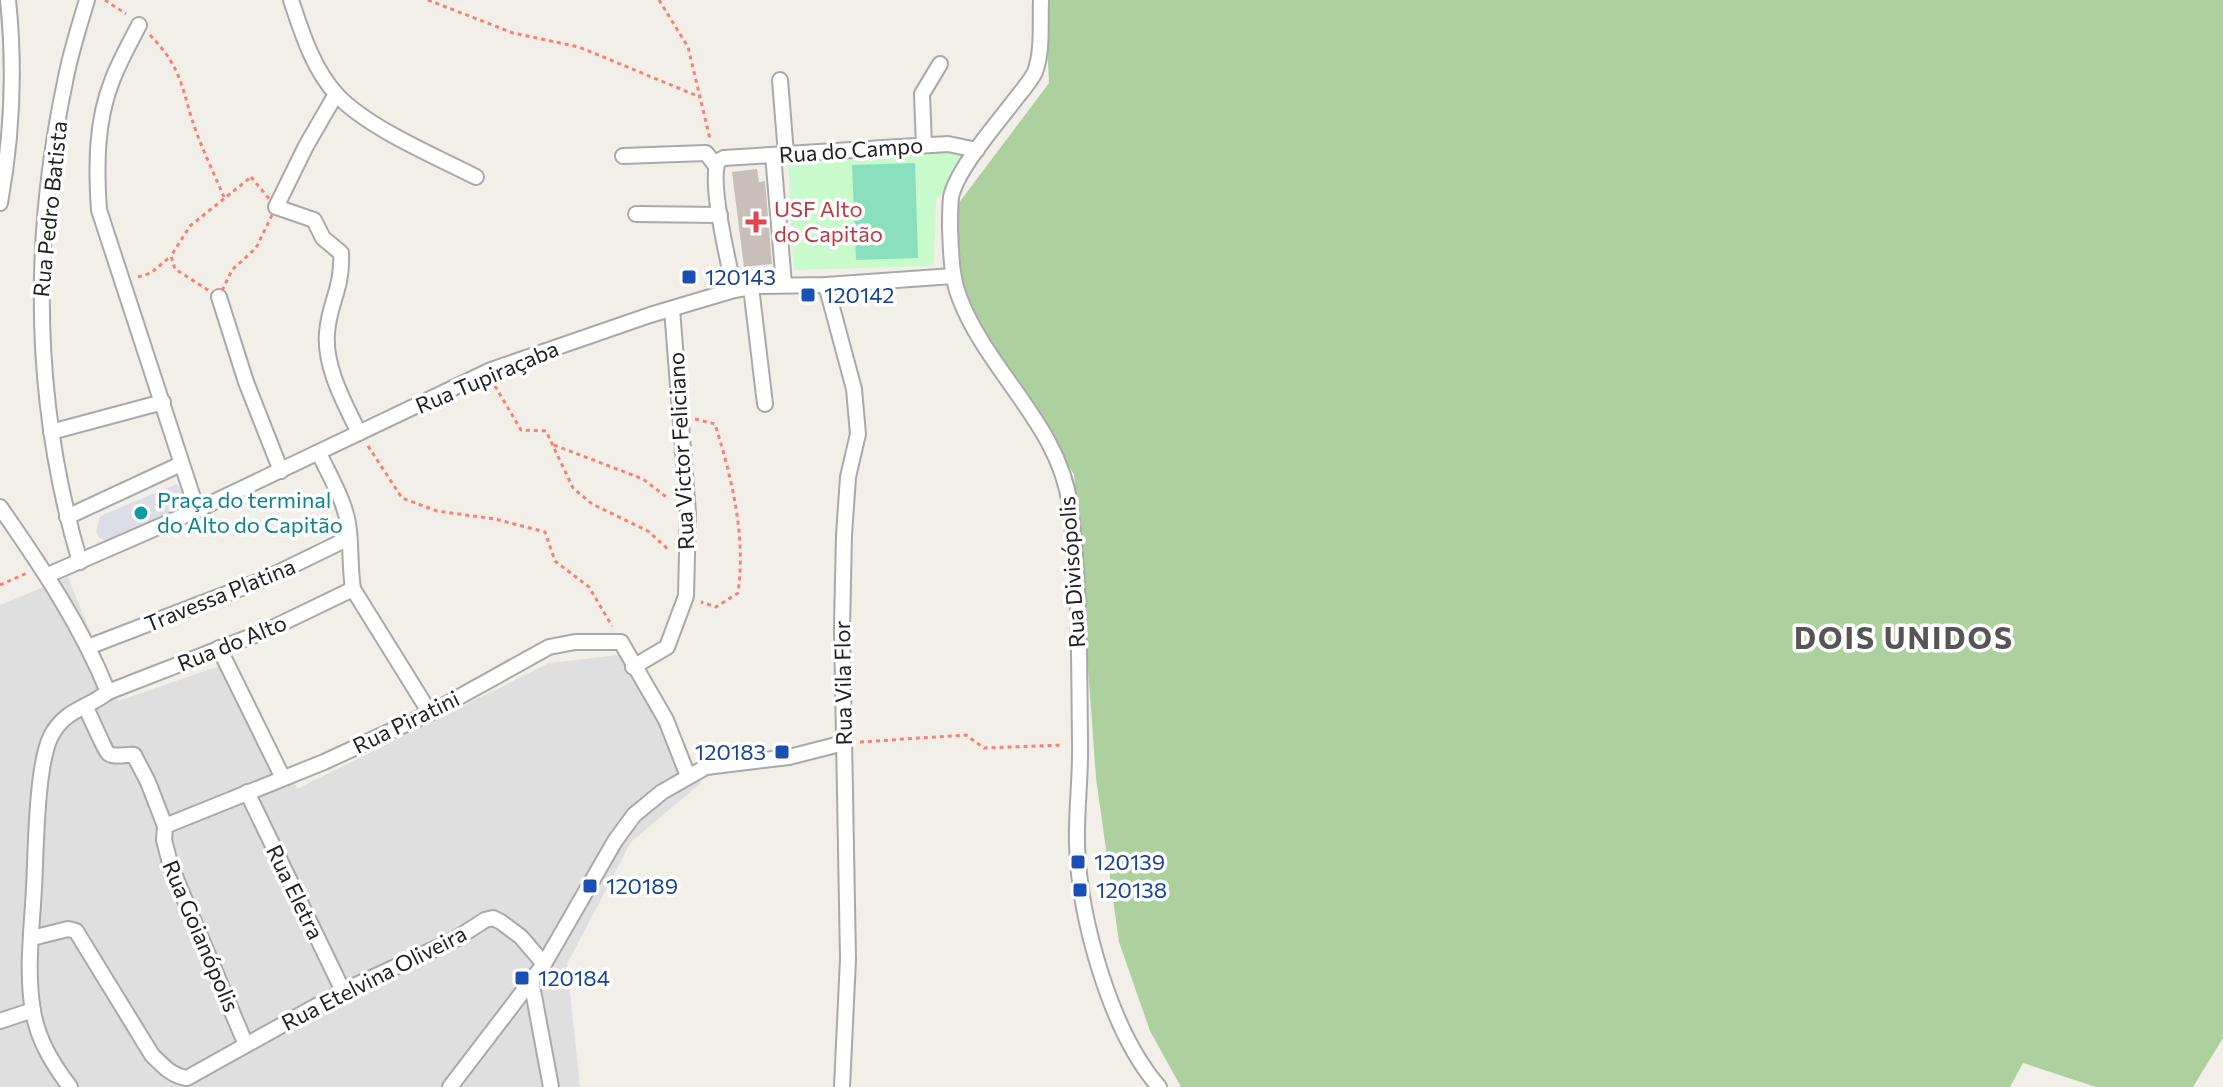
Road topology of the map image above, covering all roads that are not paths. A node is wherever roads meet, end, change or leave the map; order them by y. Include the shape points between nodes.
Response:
1 (8, 0) edge
2 (87, 0) edge
3 (291, 0) edge
4 (1041, 0) edge
5 (139, 25) road end
6 (940, 64) dead end
7 (780, 80) dead end
8 (336, 94) junction
9 (924, 145) junction
10 (977, 150) junction
11 (779, 155) junction
12 (623, 156) dead end
13 (720, 162) junction
14 (476, 177) dead end
15 (0, 203) edge
16 (636, 214) dead end
17 (720, 215) junction
18 (953, 276) junction
19 (784, 284) junction
20 (826, 285) junction
21 (751, 287) junction
22 (734, 290) junction
23 (219, 297) road end
24 (672, 309) junction
25 (163, 402) junction
26 (765, 404) dead end
27 (51, 432) junction
28 (359, 433) junction
29 (319, 453) junction
30 (181, 464) junction
31 (281, 471) junction
32 (0, 507) edge
33 (197, 510) junction
34 (67, 517) junction
35 (349, 538) junction
36 (80, 562) junction
37 (45, 571) junction
38 (353, 589) junction
39 (88, 647) junction
40 (219, 648) junction
41 (633, 667) junction
42 (108, 692) junction
43 (85, 706) junction
44 (430, 713) junction
45 (844, 743) junction
46 (688, 776) junction
47 (283, 778) junction
48 (247, 792) junction
49 (165, 826) junction
50 (32, 938) junction
51 (544, 964) junction
52 (531, 980) junction
53 (343, 991) junction
54 (33, 1010) junction
55 (0, 1021) edge
56 (246, 1045) junction
57 (70, 1087) edge
58 (450, 1087) edge
59 (551, 1087) edge
60 (842, 1087) edge
61 (1159, 1087) edge

1 - 15 street via 13,71
2 - 27 street, Rua Pedro Batista via 65,82 45,215 42,369
3 - 8 street via 320,73
4 - 10 street, Rua Divisópolis via 1034,75
5 - 25 street via 111,82 96,168 99,210
6 - 9 street via 922,94
7 - 11 street
8 - 14 street via 353,110
8 - 28 street via 276,207 314,220 323,238 341,253 342,279 327,333 329,359
9 - 10 street, Rua do Campo
9 - 11 street, Rua do Campo
10 - 18 street, Rua Divisópolis via 951,197
11 - 13 street, Rua do Campo
11 - 19 street
12 - 13 street via 706,153
13 - 17 street
16 - 17 street
17 - 22 street
18 - 20 street, Rua Tupiraçaba
18 - 61 street, Rua Divisópolis via 973,328 1041,430 1068,489 1082,899 1098,965 1128,1040
19 - 20 street, Rua Tupiraçaba
19 - 21 street, Rua Tupiraçaba
20 - 45 street, Rua Vila Flor via 858,405 844,535
21 - 22 street, Rua Tupiraçaba
21 - 26 street
22 - 24 street, Rua Tupiraçaba
23 - 31 street
24 - 28 street, Rua Tupiraçaba via 487,372
24 - 41 street, Rua Victor Feliciano via 688,513 686,596 667,647
25 - 27 street
25 - 30 street
27 - 34 street, Rua Pedro Batista
28 - 29 street, Rua Tupiraçaba
29 - 31 street, Rua Tupiraçaba
29 - 35 street via 343,506
30 - 33 street
30 - 34 street
31 - 33 street, Rua Tupiraçaba
32 - 37 street
33 - 36 street, Rua Tupiraçaba
34 - 36 street, Rua Pedro Batista
35 - 38 street
35 - 39 street, Travessa Platina via 265,579
36 - 37 street, Rua Tupiraçaba
37 - 39 street
38 - 40 street, Rua do Alto
38 - 44 street
39 - 42 street
40 - 42 street, Rua do Alto
40 - 47 street
41 - 44 street, Rua Piratini via 621,642 549,647
41 - 46 street via 660,708
42 - 43 street, Rua do Alto
43 - 49 street, Rua Goianópolis via 108,754 134,755
43 - 50 street, Rua do Alto via 59,724 45,756
44 - 47 street, Rua Piratini
45 - 46 street via 789,757 706,767
45 - 60 street, Rua Vila Flor via 848,959
46 - 51 street via 634,815
47 - 48 street, Rua Piratini
48 - 49 street, Rua Piratini
48 - 53 street, Rua Eletra
49 - 56 street, Rua Goianópolis via 171,867
50 - 54 street, Rua do Alto
50 - 56 street, Rua Etelvina Oliveira via 76,931 152,1055 179,1077 195,1076
51 - 52 street
51 - 53 street, Rua Etelvina Oliveira via 521,937 493,918
52 - 58 street
52 - 59 street
53 - 56 street, Rua Etelvina Oliveira
54 - 55 street
54 - 57 street, Rua do Alto via 52,1064

